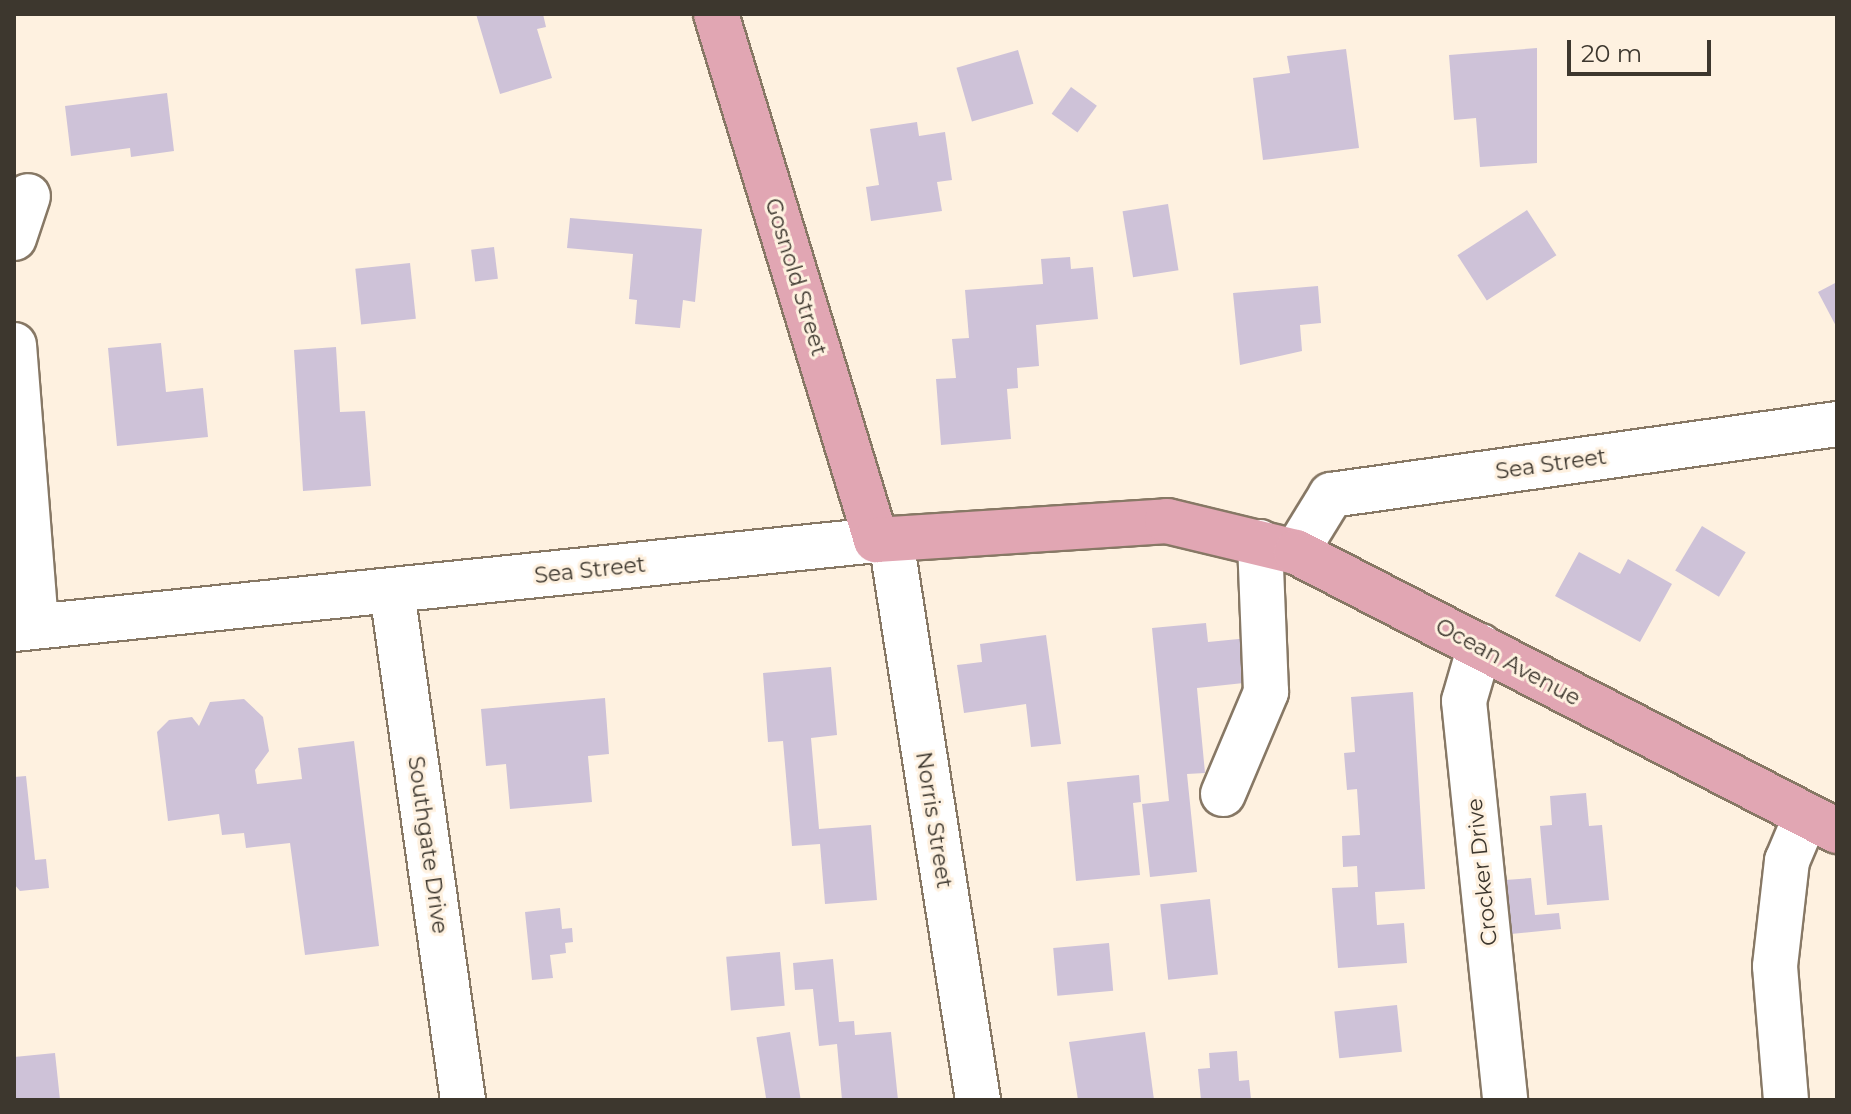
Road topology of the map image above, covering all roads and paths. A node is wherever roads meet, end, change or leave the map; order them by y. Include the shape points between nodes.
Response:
1 (716, 14) edge
2 (28, 196) dead end
3 (14, 238) edge
4 (14, 345) edge
5 (1837, 424) edge
6 (1167, 521) joint
7 (884, 540) junction
8 (1278, 547) junction
9 (392, 591) junction
10 (25, 627) edge
11 (1480, 646) junction
12 (1223, 794) dead end
13 (1822, 824) edge
14 (463, 1100) edge
15 (978, 1100) edge
16 (1505, 1100) edge
17 (1786, 1100) edge

1 - 7 main road, Gosnold Street
2 - 3 street
4 - 10 street
5 - 8 street, Sea Street via 1331,495
6 - 7 main road, Sea Street via 1070,523
6 - 8 main road, Ocean Avenue
7 - 9 street, Sea Street
7 - 15 street, Norris Street
8 - 11 main road, Ocean Avenue
8 - 12 street via 1266,692
9 - 10 street, Sea Street
9 - 14 street, Southgate Drive
11 - 13 main road, Ocean Avenue
11 - 16 street, Crocker Drive via 1464,701
13 - 17 street via 1787,861 1775,966

